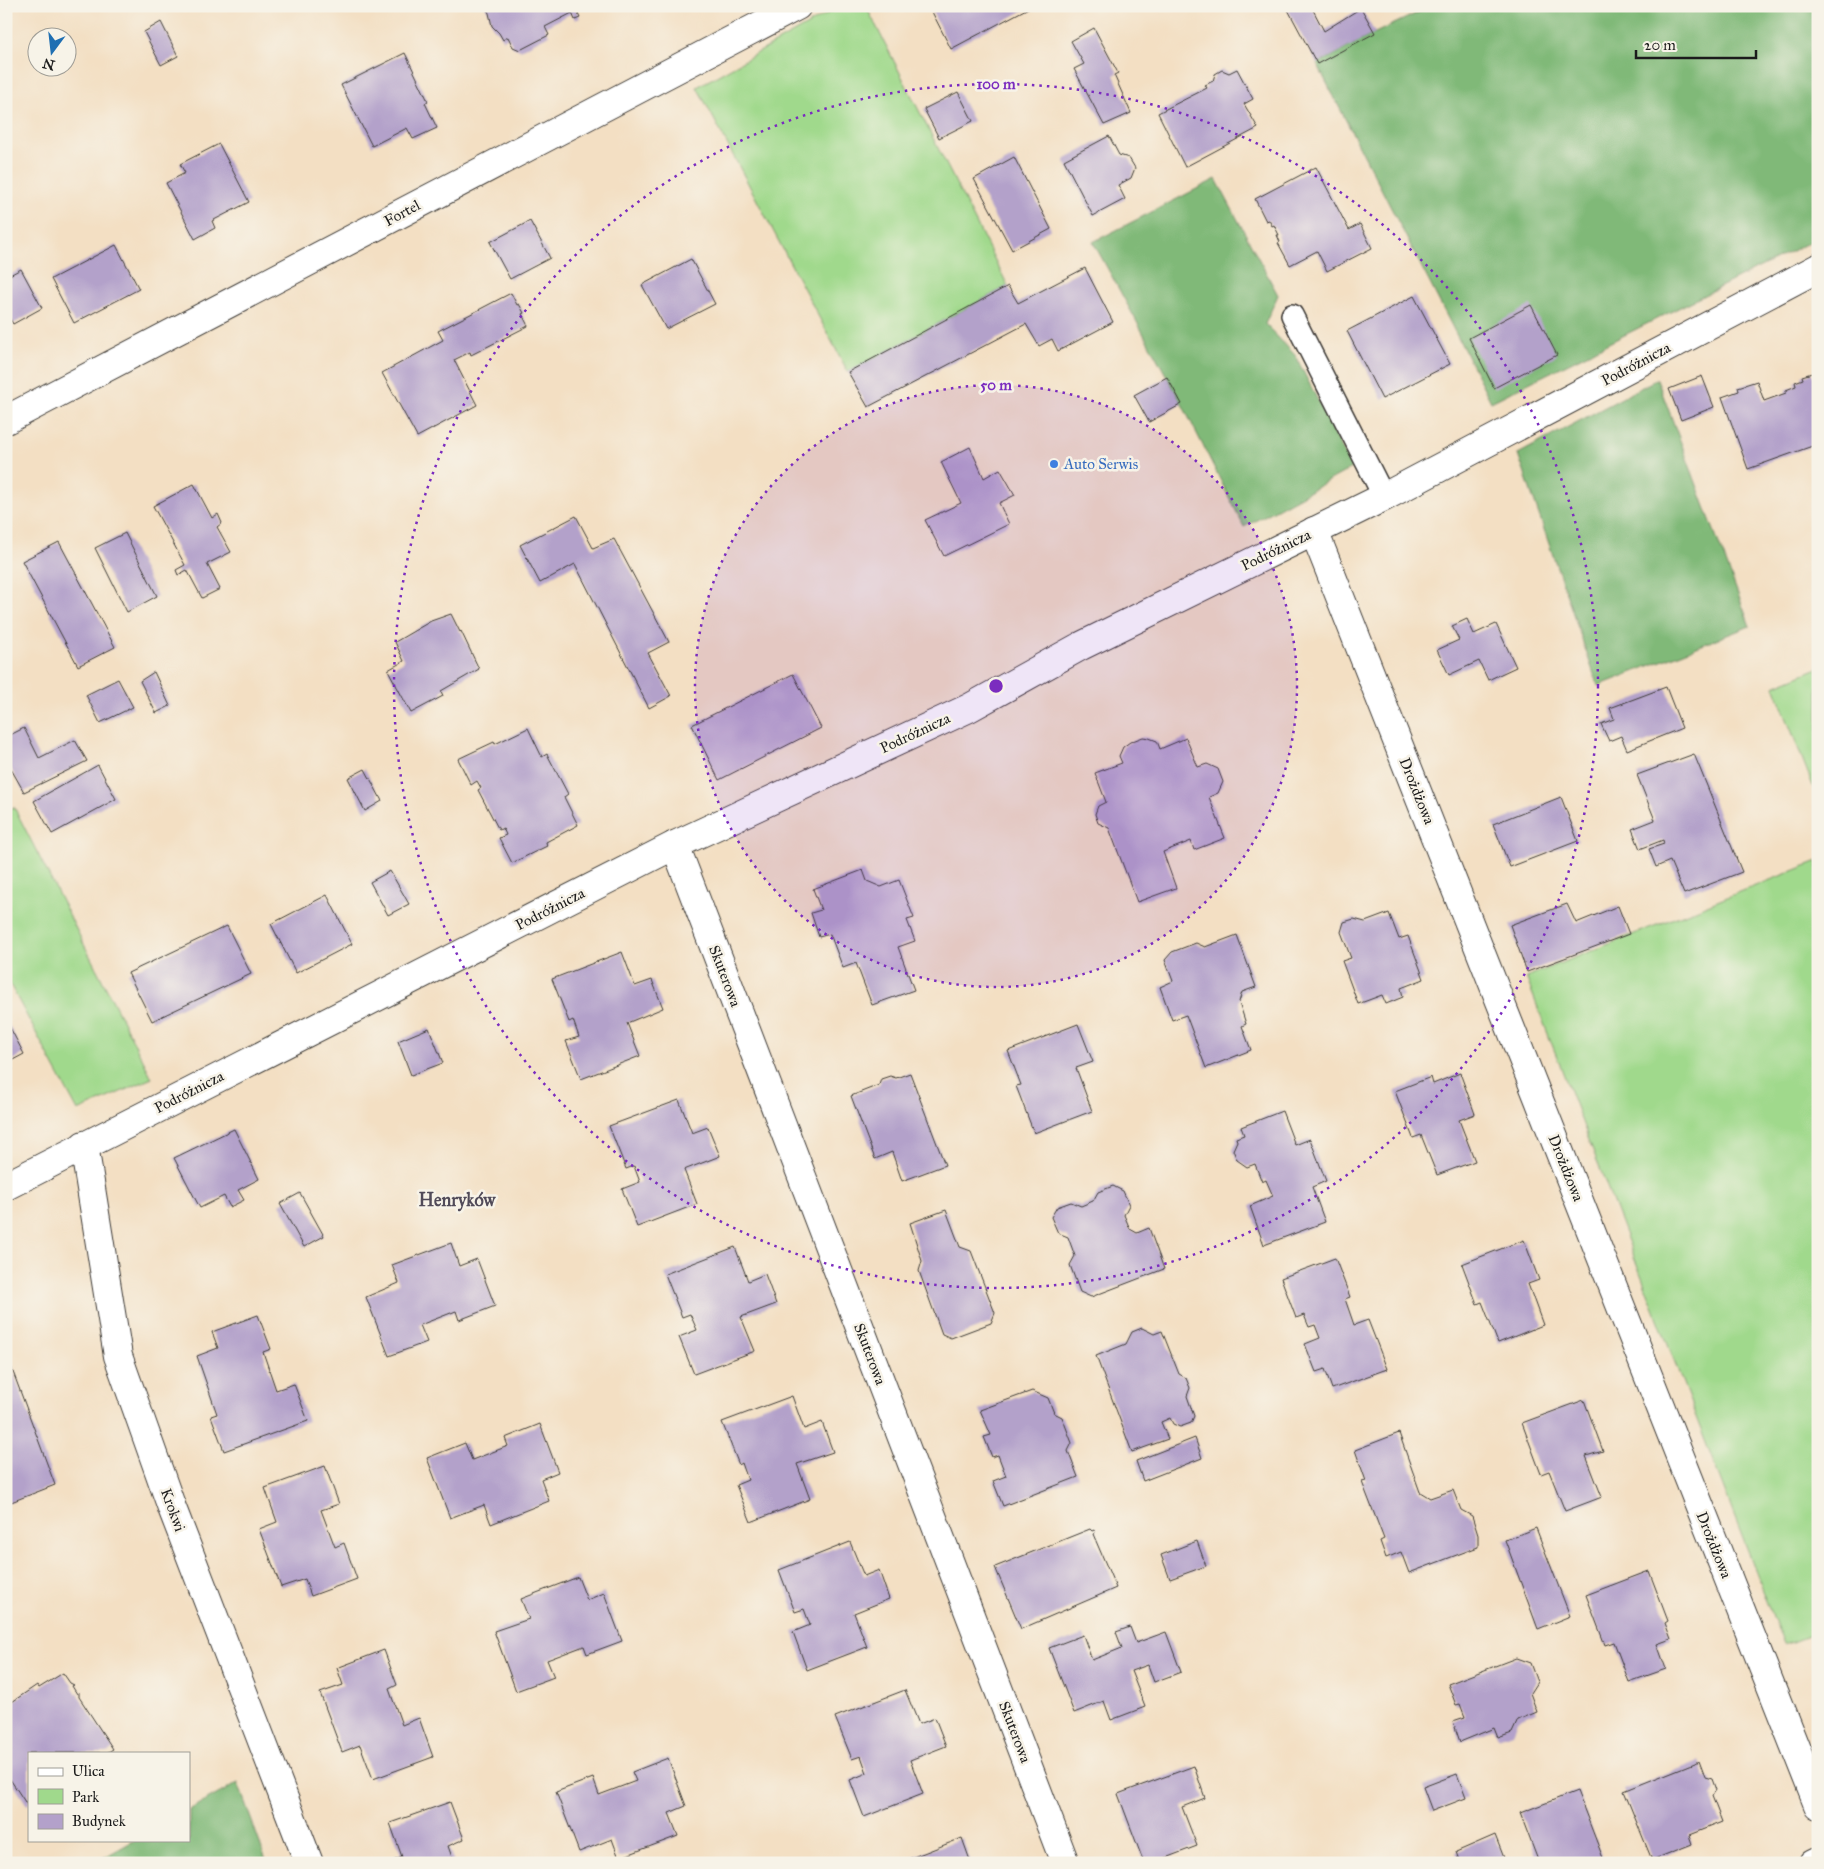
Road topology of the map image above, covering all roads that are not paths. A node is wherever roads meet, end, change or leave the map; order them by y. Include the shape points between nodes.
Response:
1 (797, 6) edge
2 (1818, 268) edge
3 (1292, 315) dead end
4 (6, 420) edge
5 (1384, 497) junction
6 (1314, 531) junction
7 (675, 845) junction
8 (84, 1145) junction
9 (6, 1186) edge
10 (1818, 1804) edge
11 (1818, 1861) edge
12 (309, 1863) edge
13 (1065, 1863) edge
14 (1814, 1863) edge

1 - 4 street, Fortel
2 - 5 street, Podróżnicza
3 - 5 lane
5 - 6 street, Podróżnicza
6 - 7 street, Podróżnicza via 1081,646 969,708
6 - 10 street, Drożdżowa
7 - 8 street, Podróżnicza
7 - 13 street, Skuterowa
8 - 9 street, Podróżnicza
8 - 12 street, Krokwi via 118,1356 172,1508
11 - 14 street

